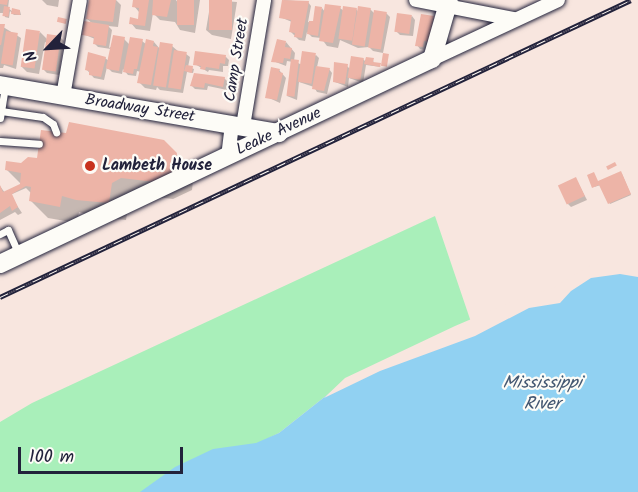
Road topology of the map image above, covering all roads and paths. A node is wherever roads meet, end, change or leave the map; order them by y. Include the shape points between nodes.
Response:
1 (80, 0) edge
2 (264, 0) edge
3 (416, 0) edge
4 (558, 0) edge
5 (448, 3) edge
6 (514, 19) junction
7 (432, 59) junction
8 (2, 86) edge
9 (63, 96) junction
10 (1, 114) edge
11 (238, 125) junction
12 (56, 132) dead end
13 (279, 133) junction
14 (0, 141) edge
15 (39, 144) dead end
16 (228, 157) junction
17 (0, 234) edge
18 (19, 255) junction
19 (0, 264) edge

1 - 9 street
2 - 11 street, Camp Street
3 - 5 street
4 - 6 street, Leake Avenue
5 - 6 street
5 - 7 street
6 - 7 street, Leake Avenue
7 - 13 street, Leake Avenue
8 - 9 street, Broadway Street
8 - 10 lane
9 - 11 street, Broadway Street
10 - 12 lane via 43,117
11 - 13 street, Broadway Street
11 - 16 street, Camp Street
13 - 16 street, Leake Avenue
14 - 15 lane
16 - 18 street, Leake Avenue
17 - 18 lane via 8,230
18 - 19 street, Leake Avenue

